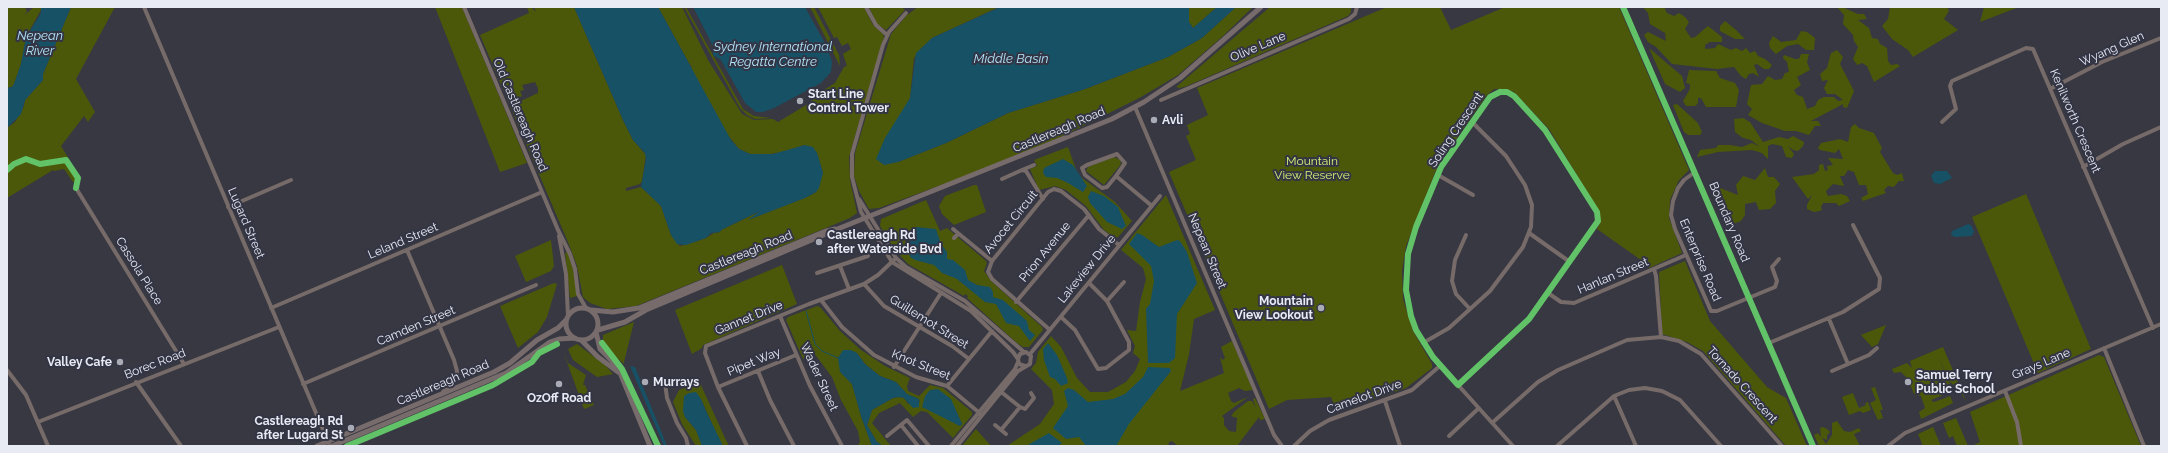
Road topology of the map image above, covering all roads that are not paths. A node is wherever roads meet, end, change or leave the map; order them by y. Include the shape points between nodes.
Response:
1 (144, 7) edge
2 (464, 7) edge
3 (866, 7) edge
4 (1261, 7) edge
5 (1357, 7) edge
6 (1623, 7) edge
7 (906, 13) dead end
8 (887, 35) junction
9 (2161, 38) edge
10 (2050, 89) junction
11 (1161, 100) dead end
12 (1135, 107) junction
13 (1472, 122) junction
14 (1942, 122) dead end
15 (2161, 127) edge
16 (1034, 165) dead end
17 (2084, 167) junction
18 (1022, 170) junction
19 (1696, 172) junction
20 (1438, 175) junction
21 (1116, 176) junction
22 (1002, 179) dead end
23 (291, 180) dead end
24 (76, 188) dead end
25 (542, 192) junction
26 (1473, 194) dead end
27 (1160, 196) dead end
28 (1043, 199) junction
29 (1152, 206) junction
30 (228, 207) junction
31 (1089, 215) junction
32 (868, 218) junction
33 (1854, 225) dead end
34 (840, 228) junction
35 (558, 230) junction
36 (953, 230) dead end
37 (1529, 233) junction
38 (958, 234) junction
39 (1466, 235) dead end
40 (954, 238) dead end
41 (1119, 245) junction
42 (407, 250) junction
43 (1686, 255) junction
44 (868, 256) dead end
45 (1779, 259) dead end
46 (894, 260) junction
47 (992, 261) junction
48 (1570, 262) junction
49 (840, 266) junction
50 (1654, 269) junction
51 (817, 273) dead end
52 (1124, 282) dead end
53 (1089, 283) junction
54 (864, 284) junction
55 (536, 285) dead end
56 (849, 289) junction
57 (1548, 292) junction
58 (941, 293) junction
59 (1749, 297) junction
60 (821, 300) junction
61 (1107, 301) junction
62 (1016, 302) junction
63 (271, 308) junction
64 (588, 309) junction
65 (1470, 309) junction
66 (780, 316) junction
67 (1061, 317) junction
68 (567, 318) junction
69 (1829, 319) junction
70 (2161, 324) edge
71 (440, 326) junction
72 (279, 327) junction
73 (919, 327) junction
74 (2153, 328) junction
75 (1050, 330) junction
76 (597, 331) junction
77 (992, 331) junction
78 (1661, 337) junction
79 (574, 338) junction
80 (582, 340) junction
81 (1423, 343) junction
82 (1769, 343) junction
83 (1877, 348) dead end
84 (2104, 348) junction
85 (1024, 352) junction
86 (1030, 354) junction
87 (796, 355) junction
88 (969, 359) junction
89 (1018, 360) junction
90 (184, 364) junction
91 (1848, 364) junction
92 (1025, 366) junction
93 (1441, 366) junction
94 (894, 367) junction
95 (7, 370) edge
96 (758, 371) junction
97 (1832, 371) dead end
98 (619, 373) junction
99 (136, 382) junction
100 (665, 383) dead end
101 (304, 384) junction
102 (1458, 385) junction
103 (948, 386) junction
104 (718, 387) junction
105 (1000, 390) junction
106 (2005, 391) junction
107 (1031, 393) dead end
108 (1614, 396) junction
109 (434, 398) junction
110 (1385, 401) junction
111 (1020, 407) junction
112 (1479, 408) junction
113 (980, 414) junction
114 (38, 422) junction
115 (1492, 423) junction
116 (901, 425) junction
117 (995, 425) dead end
118 (1001, 430) junction
119 (1006, 434) dead end
120 (887, 436) dead end
121 (962, 436) junction
122 (1449, 436) dead end
123 (330, 444) edge
124 (48, 446) edge
125 (181, 446) edge
126 (317, 446) edge
127 (650, 446) edge
128 (688, 446) edge
129 (747, 446) edge
130 (794, 446) edge
131 (842, 446) edge
132 (918, 446) edge
133 (929, 446) edge
134 (951, 446) edge
135 (957, 446) edge
136 (1282, 446) edge
137 (1294, 446) edge
138 (1400, 446) edge
139 (1513, 446) edge
140 (1557, 446) edge
141 (1636, 446) edge
142 (1721, 446) edge
143 (1782, 446) edge
144 (1813, 446) edge
145 (1888, 446) edge
146 (2021, 446) edge
147 (2144, 446) edge

1 - 30 street, Lugard Street
2 - 25 street, Old Castlereagh Road
3 - 8 street via 876,25
4 - 12 main road, Castlereagh Road via 1188,72
5 - 11 street, Olive Lane via 1355,14 1349,19
6 - 19 street, Boundary Road
7 - 8 street
8 - 32 street via 852,154 852,177 857,196
9 - 10 street, Wyang Glen via 2102,62
10 - 14 street, Kenilworth Crescent via 2034,51 2026,48 1952,81 1950,86 1956,109
10 - 17 street, Kenilworth Crescent
12 - 32 main road, Castlereagh Road via 1076,135
12 - 136 street, Nepean Street via 1274,435
13 - 20 street, Soling Crescent
13 - 37 street via 1506,156 1526,187 1532,209
13 - 48 street, Soling Crescent via 1490,97 1495,93 1504,92 1514,96 1545,130 1598,217 1596,225
15 - 17 street via 2123,144
16 - 18 street
17 - 74 street, Kenilworth Crescent
18 - 22 street
18 - 28 street via 1029,173
19 - 43 street, Enterprise Road via 1680,185 1672,208 1673,223
19 - 59 street, Boundary Road
20 - 26 street
20 - 81 street, Soling Crescent via 1416,227 1406,268 1406,290 1411,316
21 - 21 street via 1125,163 1116,154 1082,168 1085,175 1102,188 1107,187
21 - 29 street
23 - 30 street
24 - 90 street, Cassola Place
25 - 35 street, Old Castlereagh Road
25 - 42 street, Leland Street
27 - 29 street, Lakeview Drive
28 - 31 street, Avocet Circuit via 1051,190 1057,189
28 - 47 street, Avocet Circuit
29 - 41 street, Lakeview Drive
30 - 63 street, Lugard Street
31 - 41 street, Avocet Circuit via 1099,229
31 - 62 street, Prion Avenue
32 - 34 main road, Castlereagh Road
32 - 46 street
33 - 69 street via 1880,276 1881,284 1876,292
34 - 64 main road, Castlereagh Road via 826,231 639,308 613,312
34 - 76 main road, Castlereagh Road via 646,310 625,322
35 - 64 street, Old Castlereagh Road via 574,263 578,294
35 - 68 street, Old Castlereagh Road via 566,274
36 - 38 street
37 - 48 street
37 - 65 street via 1523,247 1495,285
38 - 40 street
38 - 47 street
39 - 65 street via 1455,260 1452,281 1456,294
41 - 53 street, Lakeview Drive
42 - 63 street, Leland Street
42 - 71 street
43 - 50 street, Hanlan Street
43 - 59 street, Enterprise Road via 1711,311 1717,311
44 - 49 street
45 - 59 street via 1772,267 1777,281 1776,286
46 - 54 street, Gannet Drive
46 - 58 street
46 - 85 street via 964,301
47 - 62 street, Avocet Circuit via 988,268 989,275
48 - 57 street, Soling Crescent
49 - 51 street
49 - 56 street
50 - 57 street, Hanlan Street via 1573,303 1562,302
50 - 78 street
52 - 61 street
53 - 61 street
53 - 67 street, Lakeview Drive
54 - 56 street, Gannet Drive
54 - 73 street, Guillemot Street via 884,306
55 - 71 street, Camden Street
56 - 60 street, Gannet Drive
57 - 102 street, Soling Crescent via 1524,324
58 - 73 street
58 - 77 street via 971,311
59 - 82 street, Boundary Road
60 - 66 street, Gannet Drive
60 - 94 street, Knot Street via 857,342
61 - 67 street via 1130,347 1102,370 1095,367 1075,330
62 - 75 street, Avocet Circuit
63 - 72 street, Lugard Street
64 - 68 main road via 575,309
64 - 76 main road via 597,316
65 - 81 street via 1449,328
66 - 87 street, Wader Street
66 - 104 street, Gannet Drive via 706,346 705,353
67 - 75 street, Lakeview Drive
68 - 79 main road via 567,331
68 - 109 main road, Castlereagh Road via 558,328 537,340 505,366
69 - 82 street
69 - 91 street
70 - 74 street, Grays Lane
71 - 101 street, Camden Street
71 - 109 street via 454,360 457,376 455,381
72 - 90 street, Borec Road
72 - 101 street, Lugard Street
73 - 88 street, Guillemot Street
73 - 94 street
74 - 84 street, Grays Lane
75 - 86 street, Lakeview Drive
76 - 80 main road via 592,338
76 - 98 main road via 600,349 617,366
77 - 88 street
77 - 89 street
78 - 115 street, Tornado Crescent via 1627,340 1558,370 1538,382
78 - 143 street, Tornado Crescent via 1679,341 1701,354
79 - 80 main road
79 - 123 main road, Castlereagh Road via 550,342 506,374
80 - 98 main road via 598,357
81 - 93 street, Soling Crescent
82 - 144 street, Boundary Road
83 - 91 street via 1870,355
84 - 106 street, Grays Lane
84 - 147 street
85 - 86 street
85 - 89 street
86 - 92 street via 1031,362
87 - 96 street, Pipet Way
87 - 131 street, Wader Street
88 - 103 street
89 - 92 street
89 - 105 street
90 - 99 street, Borec Road
91 - 97 street
92 - 105 street
93 - 102 street, Soling Crescent
93 - 110 street, Camelot Drive via 1419,385
94 - 103 street, Knot Street
95 - 114 street via 26,395
96 - 104 street, Pipet Way
96 - 130 street
98 - 127 main road
99 - 114 street, Borec Road
99 - 125 street
100 - 128 street via 667,398
101 - 123 street, Lugard Street
102 - 112 street
103 - 113 street, Knot Street
104 - 129 street, Gannet Drive
105 - 111 street
105 - 113 street
106 - 145 street, Grays Lane via 1905,433
106 - 146 street via 2017,422
107 - 111 street via 1034,398 1026,409
108 - 140 street
108 - 141 street
108 - 142 street via 1641,388 1656,389 1669,394 1685,404
109 - 123 main road, Castlereagh Road
110 - 137 street, Camelot Drive via 1329,420 1310,431
110 - 138 street
111 - 118 street
112 - 115 street
112 - 122 street
113 - 121 street
114 - 124 street
115 - 139 street
116 - 120 street
116 - 132 street
116 - 133 street via 907,420
117 - 118 street
118 - 119 street
121 - 134 street
121 - 135 street
123 - 126 main road, Castlereagh Road

